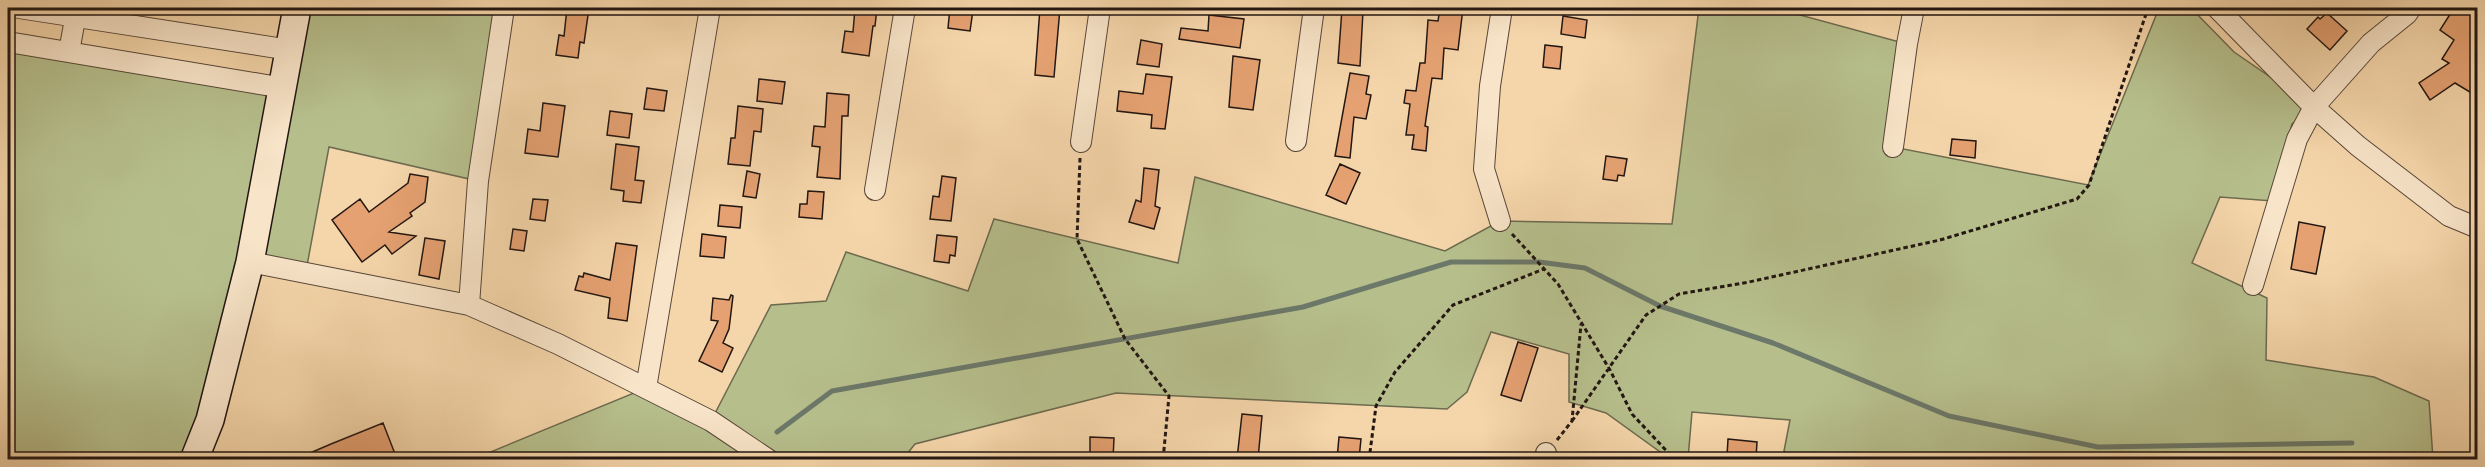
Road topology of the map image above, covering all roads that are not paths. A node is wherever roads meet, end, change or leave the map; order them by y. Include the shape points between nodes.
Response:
1 (19, 8) edge
2 (297, 8) edge
3 (504, 8) edge
4 (710, 8) edge
5 (905, 8) edge
6 (1100, 8) edge
7 (1314, 8) edge
8 (1502, 8) edge
9 (1914, 8) edge
10 (2217, 8) edge
11 (2411, 8) edge
12 (77, 12) edge
13 (8, 42) edge
14 (290, 50) junction
15 (69, 52) junction
16 (284, 88) junction
17 (2314, 107) junction
18 (1296, 141) dead end
19 (1081, 142) road end
20 (1893, 147) dead end
21 (875, 190) dead end
22 (1500, 221) road end
23 (2478, 228) edge
24 (250, 262) junction
25 (2253, 285) dead end
26 (469, 305) junction
27 (646, 388) junction
28 (194, 459) edge
29 (769, 459) edge

1 - 12 street
2 - 14 street
3 - 26 street via 478,181
4 - 27 street
5 - 21 street
6 - 19 street
7 - 18 street
8 - 22 street via 1490,86 1484,169
9 - 20 street
10 - 17 street
11 - 17 street via 2371,44
12 - 14 street
12 - 15 street
13 - 15 street
14 - 16 street
15 - 16 street
16 - 24 street
17 - 23 street via 2449,216
17 - 25 street via 2297,139
24 - 26 street
24 - 28 street via 210,420
26 - 27 street
27 - 29 street via 711,422

